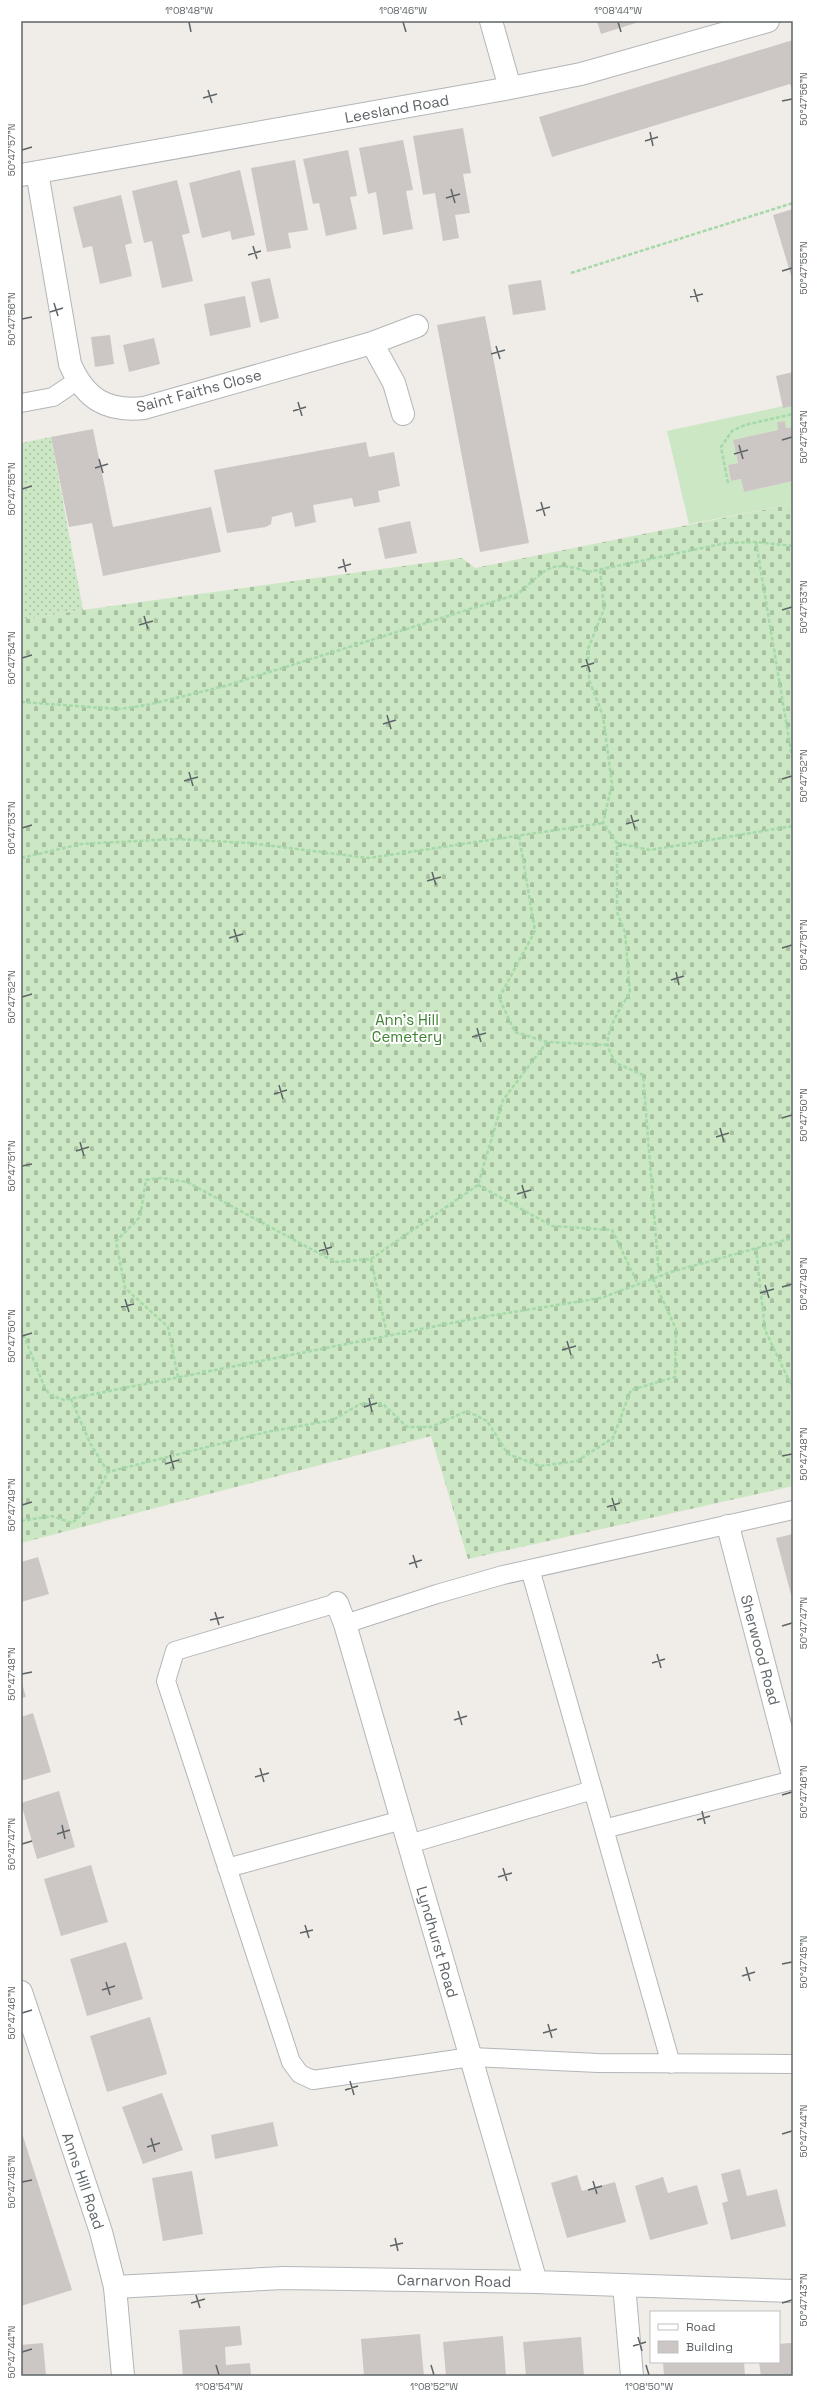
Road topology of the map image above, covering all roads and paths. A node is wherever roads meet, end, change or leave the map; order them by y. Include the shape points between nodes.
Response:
1 (491, 21) edge
2 (754, 23) edge
3 (510, 88) junction
4 (29, 173) edge
5 (793, 204) edge
6 (571, 273) dead end
7 (417, 326) dead end
8 (372, 344) junction
9 (78, 380) junction
10 (21, 403) edge
11 (403, 414) dead end
12 (793, 414) edge
13 (728, 483) dead end
14 (756, 542) junction
15 (793, 546) edge
16 (600, 570) junction
17 (21, 702) edge
18 (793, 763) edge
19 (603, 823) junction
20 (793, 826) edge
21 (519, 836) junction
22 (617, 843) junction
23 (21, 858) edge
24 (547, 1042) junction
25 (607, 1045) junction
26 (478, 1185) junction
27 (793, 1238) edge
28 (756, 1248) junction
29 (371, 1259) junction
30 (659, 1276) junction
31 (653, 1278) junction
32 (638, 1284) junction
33 (21, 1329) edge
34 (387, 1335) junction
35 (178, 1377) junction
36 (793, 1389) edge
37 (71, 1398) junction
38 (108, 1472) junction
39 (793, 1510) edge
40 (21, 1521) edge
41 (728, 1526) junction
42 (530, 1569) junction
43 (337, 1603) joint
44 (345, 1624) junction
45 (793, 1775) edge
46 (793, 1780) edge
47 (593, 1790) junction
48 (402, 1820) junction
49 (604, 1829) junction
50 (409, 1844) junction
51 (228, 1868) junction
52 (21, 1992) edge
53 (471, 2057) junction
54 (671, 2064) junction
55 (793, 2064) edge
56 (536, 2282) junction
57 (624, 2285) junction
58 (115, 2287) junction
59 (793, 2291) edge
60 (123, 2376) edge
61 (632, 2376) edge

1 - 3 street
2 - 3 street, Leesland Road via 581,74
3 - 4 street, Leesland Road
4 - 9 street, Saint Faiths Close via 68,354
5 - 6 path
7 - 8 street, Saint Faiths Close
8 - 9 street, Saint Faiths Close via 144,408 112,407 93,397
8 - 11 street via 394,383
9 - 10 lane via 53,397
12 - 13 path via 745,425 732,431 721,447
14 - 15 path
14 - 16 path via 726,543
14 - 18 path
16 - 17 path via 588,572 571,566 551,566 518,594 225,686 147,705 119,709
16 - 19 path via 604,609 588,649 589,680 603,716 612,784
19 - 21 path
19 - 22 path
20 - 22 path via 650,850
21 - 23 path via 369,858 248,843 176,839 81,844
21 - 24 path via 535,932 499,998 515,1032
22 - 25 path via 617,912 625,932 630,993 612,1025
24 - 25 path
24 - 26 path via 503,1100
25 - 30 path via 616,1063 643,1075
26 - 29 path
26 - 32 path via 552,1226 612,1230
27 - 28 path
28 - 30 path
28 - 36 path via 765,1330
29 - 34 path
29 - 35 path via 335,1262 187,1182 161,1178 146,1180 140,1217 116,1241 125,1288 168,1327
30 - 31 path
31 - 32 path
31 - 38 path via 676,1329 675,1377 631,1390 613,1438 577,1461 540,1466 508,1454 487,1421 467,1411 431,1427 407,1427 383,1404 360,1404 333,1420 267,1432
32 - 34 path via 601,1298
33 - 37 path via 44,1388 50,1395 64,1400
34 - 35 path
35 - 37 path
37 - 38 path via 90,1443
38 - 40 path via 86,1511 72,1523 52,1516
39 - 41 lane
41 - 42 lane
41 - 45 street, Sherwood Road
42 - 44 lane via 437,1594
42 - 47 lane
43 - 44 street, Lyndhurst Road
43 - 51 lane via 175,1651 166,1681
44 - 48 street, Lyndhurst Road
46 - 49 lane
47 - 49 lane
47 - 50 lane
48 - 50 street, Lyndhurst Road
48 - 51 lane
49 - 54 lane
50 - 53 street, Lyndhurst Road
51 - 53 lane via 291,2062 300,2074 313,2080
52 - 58 street, Anns Hill Road via 101,2232
53 - 54 lane
53 - 56 street, Lyndhurst Road
54 - 55 lane
56 - 57 street, Carnarvon Road
56 - 58 street, Carnarvon Road via 283,2278
57 - 59 street, Carnarvon Road
57 - 61 street
58 - 60 street, Anns Hill Road

